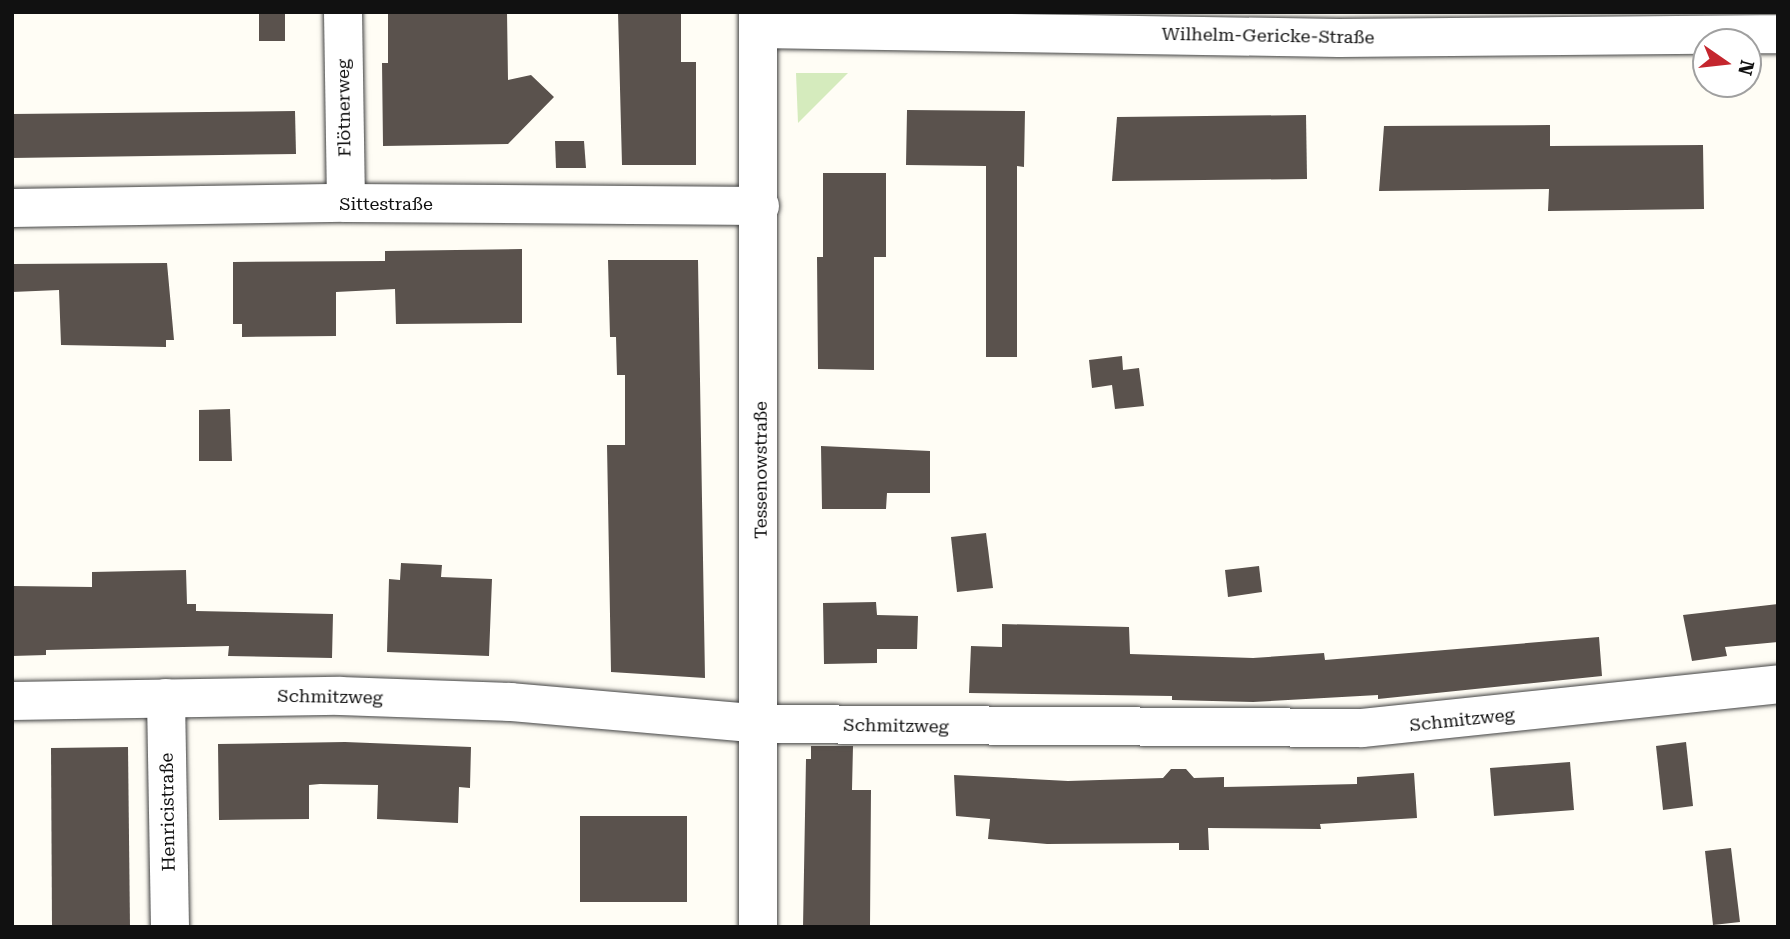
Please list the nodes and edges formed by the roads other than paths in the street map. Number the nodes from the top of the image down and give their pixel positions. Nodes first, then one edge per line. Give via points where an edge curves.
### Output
1 (343, 12) edge
2 (758, 21) edge
3 (1778, 34) edge
4 (345, 203) junction
5 (760, 206) junction
6 (12, 208) edge
7 (1778, 684) edge
8 (166, 698) junction
9 (12, 701) edge
10 (761, 724) junction
11 (170, 927) edge
12 (758, 927) edge

1 - 4 street, Flötnerweg
2 - 3 street, Wilhelm-Gericke-Straße via 1339,38
2 - 5 street, Tessenowstraße
4 - 5 street, Sittestraße
4 - 6 street, Sittestraße
5 - 10 street, Tessenowstraße
7 - 10 street, Schmitzweg via 1385,728
8 - 9 street, Schmitzweg
8 - 10 street, Schmitzweg via 340,696 511,702
8 - 11 street, Henricistraße
10 - 12 street, Tessenowstraße

